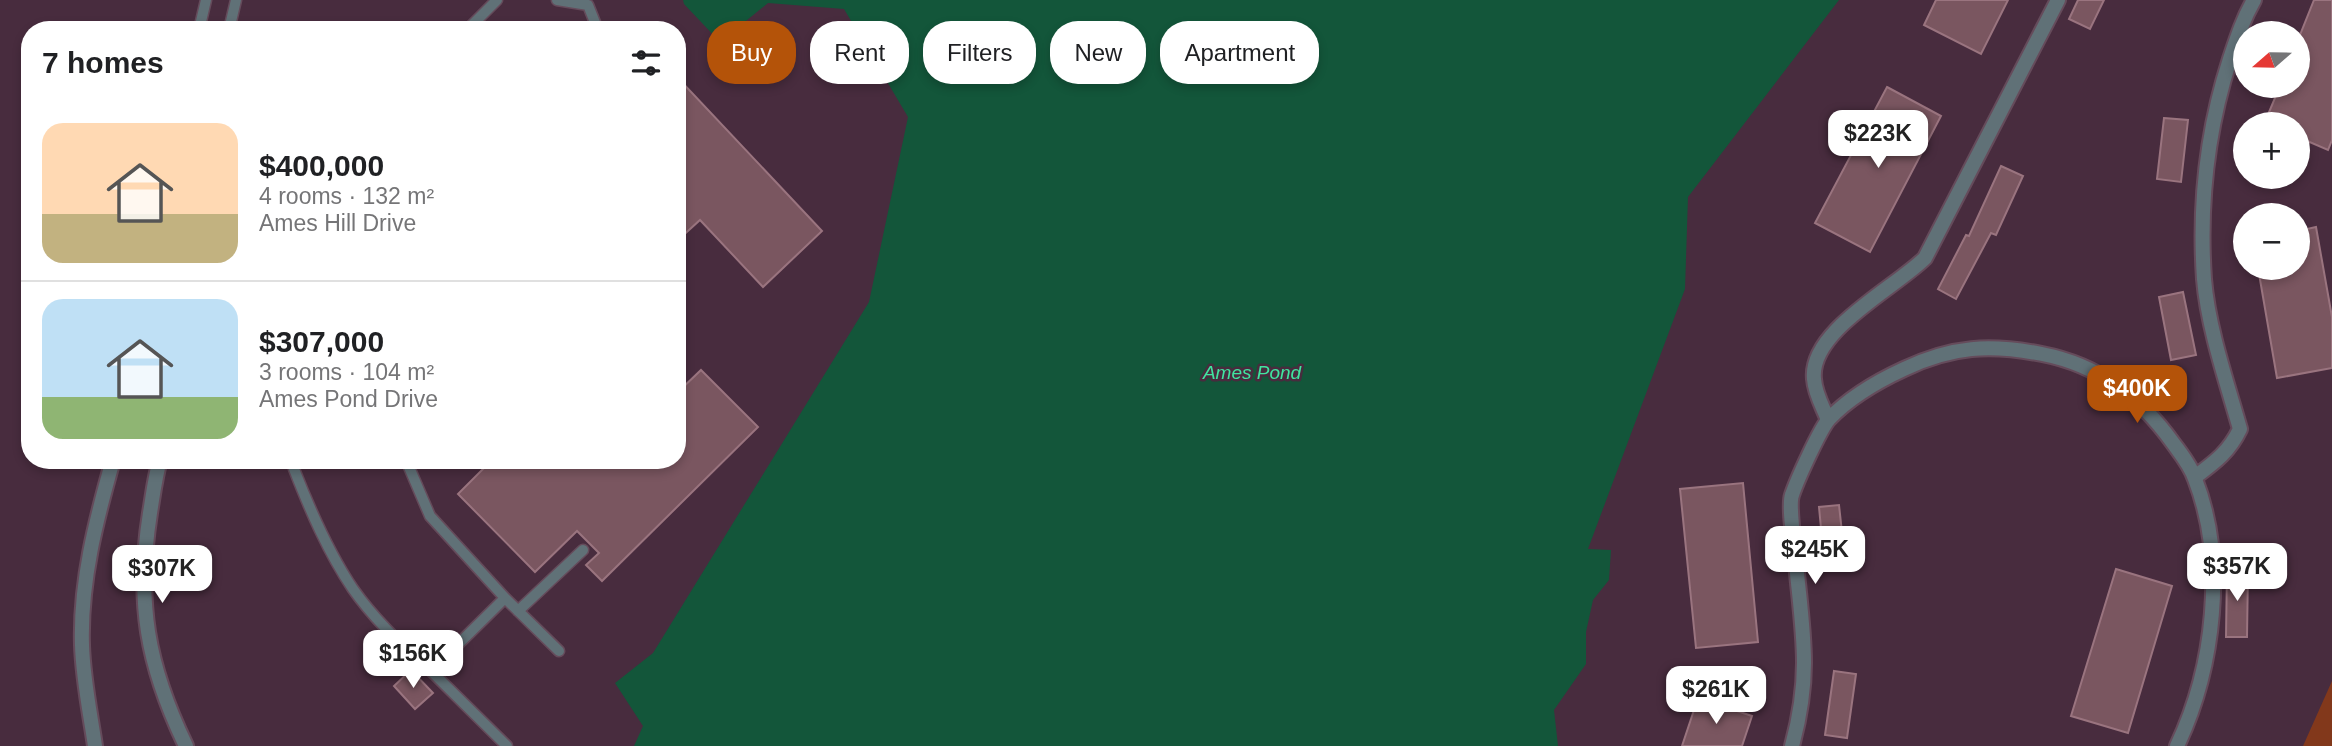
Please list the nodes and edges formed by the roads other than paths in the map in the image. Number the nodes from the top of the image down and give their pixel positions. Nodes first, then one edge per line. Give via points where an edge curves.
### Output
1 (206, 0) edge
2 (236, 0) edge
3 (497, 0) edge
4 (557, 0) edge
5 (2058, 0) edge
6 (2254, 0) edge
7 (202, 21) edge
8 (231, 21) edge
9 (476, 21) edge
10 (594, 21) edge
11 (1828, 420) junction
12 (111, 469) edge
13 (158, 469) edge
14 (294, 469) edge
15 (410, 469) edge
16 (2195, 477) junction
17 (583, 550) dead end
18 (505, 598) junction
19 (518, 611) junction
20 (559, 651) dead end
21 (431, 671) junction
22 (95, 746) edge
23 (186, 746) edge
24 (507, 746) edge
25 (1792, 746) edge
26 (2177, 746) edge

1 - 7 lane
2 - 8 lane
3 - 9 lane
4 - 10 lane via 588,5
5 - 11 street via 1925,258 1842,323 1822,350 1813,376
6 - 16 street via 2217,100 2204,183 2204,281 2240,429 2222,457
11 - 16 street via 1864,392 1947,352 1973,348 2031,352 2084,366 2128,393 2157,422
11 - 25 street via 1790,498 1804,664
12 - 22 street via 88,562 83,608 82,645
13 - 23 street via 145,542 146,631 166,705
14 - 21 lane via 315,523 354,590 402,646
15 - 18 lane via 430,516
16 - 26 street via 2212,566 2209,646 2197,696
17 - 19 lane
18 - 19 lane
18 - 21 lane
19 - 20 lane
21 - 24 lane

